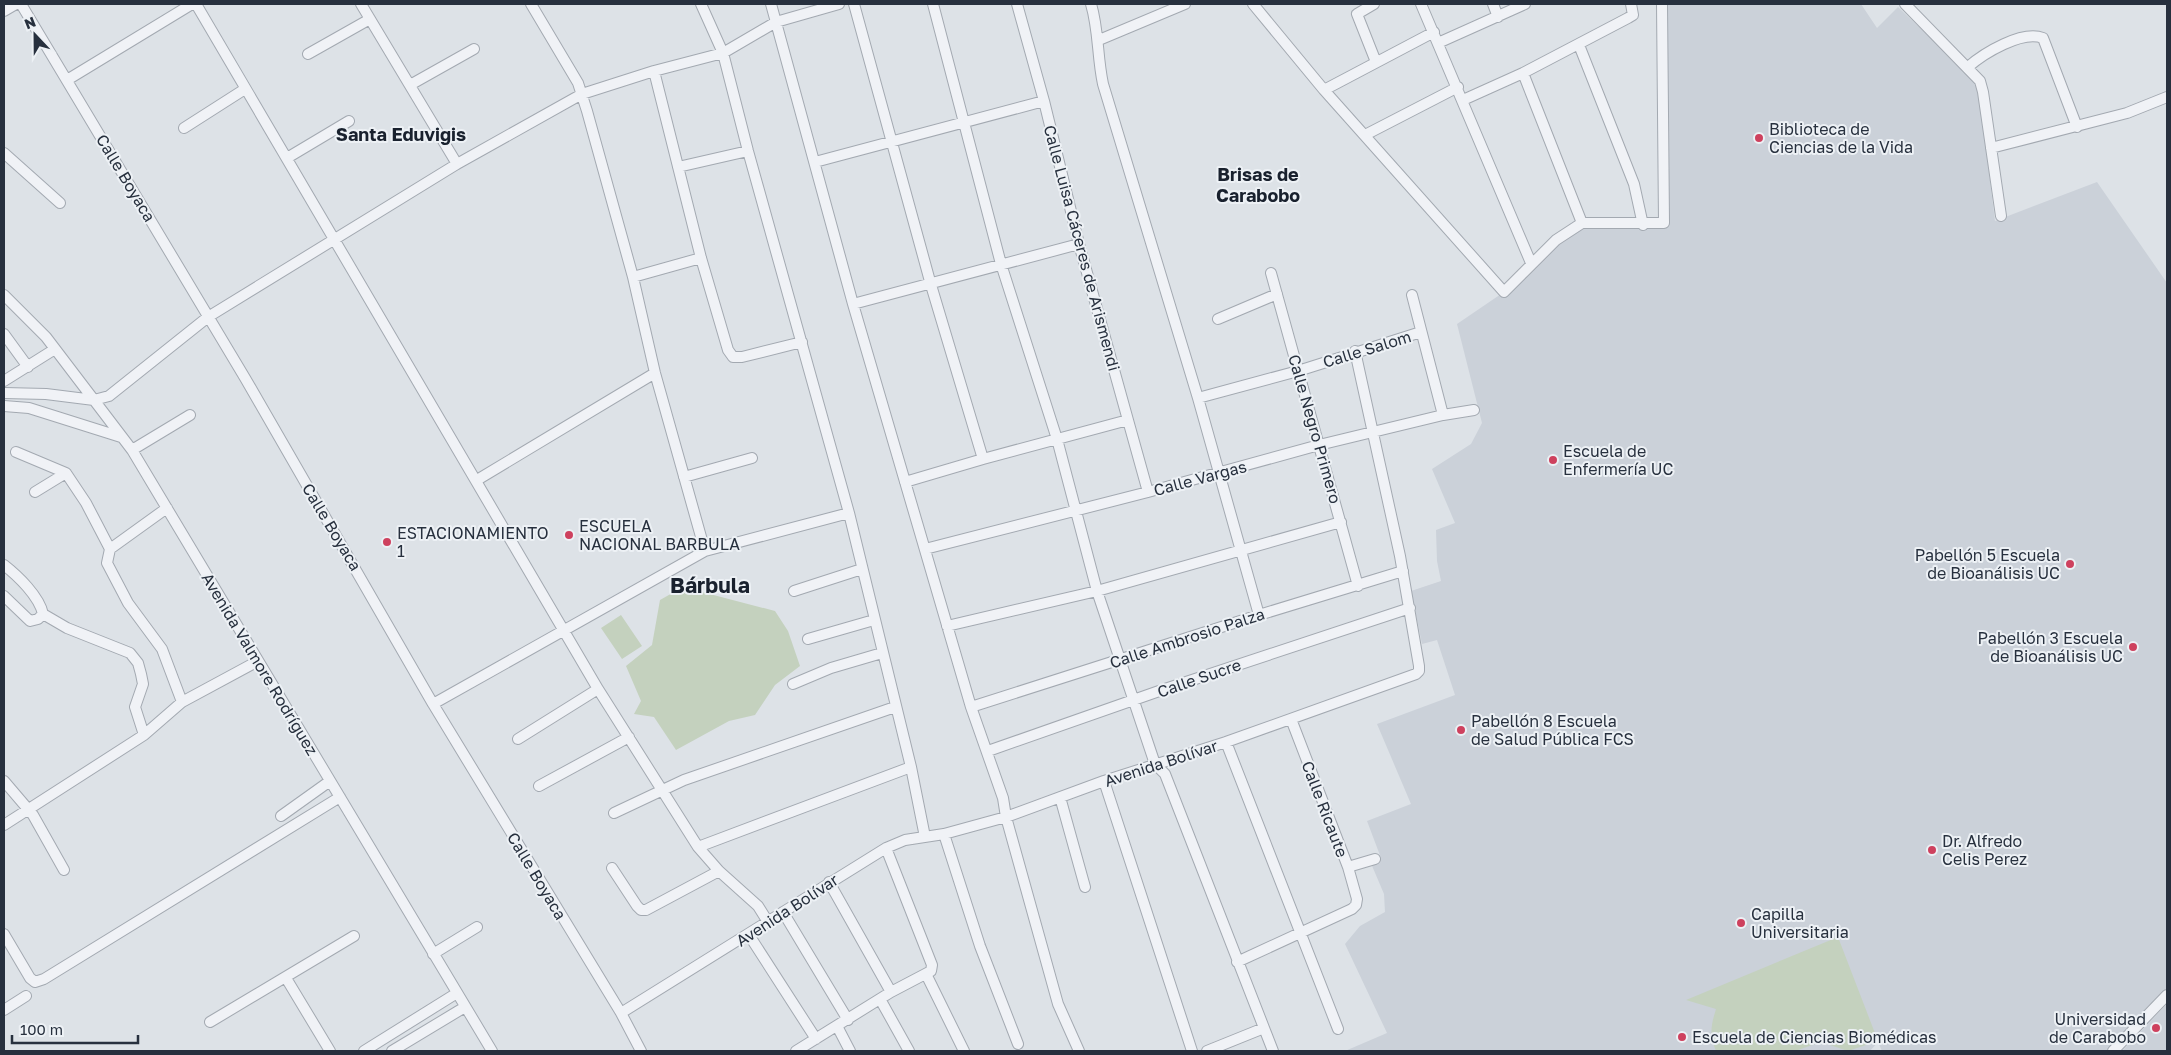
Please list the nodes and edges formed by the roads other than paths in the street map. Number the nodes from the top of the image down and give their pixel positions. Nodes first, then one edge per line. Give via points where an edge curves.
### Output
1 (16, 4) edge
2 (21, 4) edge
3 (192, 4) edge
4 (196, 4) edge
5 (361, 4) edge
6 (701, 4) edge
7 (772, 4) edge
8 (839, 4) edge
9 (854, 4) edge
10 (933, 4) edge
11 (1016, 4) edge
12 (1091, 4) edge
13 (1183, 4) edge
14 (1253, 4) edge
15 (1374, 4) edge
16 (1421, 4) edge
17 (1493, 4) edge
18 (1525, 4) edge
19 (1631, 4) edge
20 (1662, 4) edge
21 (1905, 4) edge
22 (536, 5) edge
23 (4, 11) edge
24 (1498, 16) junction
25 (370, 19) junction
26 (776, 22) junction
27 (1434, 32) junction
28 (1099, 40) junction
29 (1438, 43) junction
30 (1579, 45) junction
31 (474, 49) dead end
32 (722, 53) junction
33 (308, 54) dead end
34 (1376, 62) junction
35 (1968, 67) junction
36 (654, 71) junction
37 (1523, 73) junction
38 (67, 80) junction
39 (410, 85) junction
40 (1458, 87) junction
41 (245, 89) junction
42 (1324, 90) junction
43 (582, 94) junction
44 (2167, 96) edge
45 (1463, 100) junction
46 (1044, 101) junction
47 (349, 121) dead end
48 (966, 123) junction
49 (2076, 127) junction
50 (184, 128) dead end
51 (1365, 135) junction
52 (892, 142) junction
53 (1991, 148) junction
54 (748, 151) junction
55 (4, 153) edge
56 (287, 158) junction
57 (815, 162) junction
58 (457, 164) junction
59 (678, 167) junction
60 (60, 203) dead end
61 (2001, 216) dead end
62 (1582, 223) junction
63 (1643, 225) junction
64 (334, 238) junction
65 (1079, 244) junction
66 (701, 258) junction
67 (1001, 264) junction
68 (1531, 264) junction
69 (1271, 273) dead end
70 (632, 277) junction
71 (931, 285) junction
72 (1277, 294) junction
73 (4, 295) edge
74 (1412, 295) dead end
75 (853, 304) junction
76 (208, 317) junction
77 (1218, 319) dead end
78 (1421, 332) junction
79 (4, 334) edge
80 (802, 342) junction
81 (55, 349) junction
82 (1355, 351) junction
83 (28, 367) junction
84 (1298, 371) junction
85 (655, 373) junction
86 (4, 381) edge
87 (4, 393) edge
88 (1198, 398) junction
89 (94, 400) junction
90 (4, 406) edge
91 (1474, 410) dead end
92 (190, 415) dead end
93 (1443, 415) junction
94 (1128, 420) junction
95 (1372, 433) junction
96 (122, 437) junction
97 (1057, 440) junction
98 (1319, 445) junction
99 (132, 450) junction
100 (16, 452) dead end
101 (752, 458) dead end
102 (983, 459) junction
103 (66, 474) junction
104 (1219, 474) junction
105 (684, 477) junction
106 (477, 480) junction
107 (905, 482) junction
108 (36, 492) dead end
109 (1148, 492) junction
110 (167, 508) junction
111 (1074, 511) junction
112 (849, 513) junction
113 (1341, 522) junction
114 (110, 548) junction
115 (925, 548) junction
116 (1240, 549) junction
117 (705, 551) junction
118 (4, 565) edge
119 (862, 569) junction
120 (1403, 571) junction
121 (1358, 586) junction
122 (794, 591) dead end
123 (1097, 591) junction
124 (4, 596) edge
125 (1410, 608) junction
126 (44, 614) junction
127 (1259, 614) junction
128 (874, 620) junction
129 (947, 626) junction
130 (564, 628) junction
131 (808, 639) dead end
132 (882, 653) junction
133 (1120, 659) junction
134 (258, 661) junction
135 (793, 684) dead end
136 (598, 689) junction
137 (1133, 701) junction
138 (182, 702) junction
139 (433, 704) junction
140 (895, 707) junction
141 (971, 707) junction
142 (1291, 720) junction
143 (144, 736) junction
144 (629, 737) junction
145 (518, 739) dead end
146 (1226, 742) junction
147 (988, 751) junction
148 (1155, 764) junction
149 (911, 767) junction
150 (4, 781) edge
151 (1104, 781) junction
152 (330, 782) junction
153 (539, 786) dead end
154 (663, 788) junction
155 (340, 797) junction
156 (1060, 797) junction
157 (28, 809) junction
158 (614, 813) dead end
159 (281, 816) dead end
160 (1006, 817) junction
161 (4, 825) edge
162 (944, 834) junction
163 (925, 837) junction
164 (698, 847) junction
165 (886, 848) junction
166 (1375, 859) dead end
167 (1348, 867) junction
168 (612, 868) dead end
169 (64, 870) dead end
170 (719, 871) junction
171 (829, 882) junction
172 (1085, 887) dead end
173 (783, 912) junction
174 (768, 922) junction
175 (477, 927) dead end
176 (1300, 932) junction
177 (4, 934) edge
178 (749, 934) junction
179 (354, 936) dead end
180 (434, 954) junction
181 (1237, 962) junction
182 (926, 974) junction
183 (286, 978) junction
184 (891, 992) junction
185 (457, 993) junction
186 (2167, 995) edge
187 (26, 996) dead end
188 (880, 999) junction
189 (2167, 1004) edge
190 (465, 1006) junction
191 (4, 1010) edge
192 (621, 1013) junction
193 (848, 1020) junction
194 (210, 1022) dead end
195 (837, 1026) junction
196 (1264, 1028) junction
197 (1338, 1029) dead end
198 (816, 1039) junction
199 (1018, 1044) dead end
200 (330, 1051) edge
201 (364, 1051) edge
202 (392, 1051) edge
203 (492, 1051) edge
204 (641, 1051) edge
205 (796, 1051) edge
206 (850, 1051) edge
207 (909, 1051) edge
208 (964, 1051) edge
209 (1079, 1051) edge
210 (1192, 1051) edge
211 (1207, 1051) edge
212 (1273, 1051) edge
213 (2112, 1051) edge
214 (2122, 1051) edge

1 - 23 street
2 - 38 street, Calle Boyaca
3 - 38 street
4 - 41 street
5 - 25 street
6 - 32 street
7 - 26 street
8 - 26 street
9 - 52 street
10 - 48 street
11 - 46 street, Calle Luisa Cáceres de Arismendi
12 - 28 street
13 - 28 street
14 - 42 street
15 - 34 street via 1357,14
16 - 27 street
17 - 24 street
18 - 24 street
19 - 30 street via 1633,15
20 - 63 street via 1665,220 1662,225
21 - 35 street
22 - 43 street
24 - 29 street
25 - 33 street
25 - 39 street
26 - 32 street
26 - 57 street
27 - 29 street
27 - 34 street
28 - 88 street via 1098,61 1103,84
29 - 40 street
30 - 37 street
30 - 63 street via 1634,184
31 - 39 street
32 - 36 street
32 - 54 street
34 - 42 street
35 - 49 street via 1983,54 2015,40 2043,38
35 - 53 street via 1980,81 1984,92
36 - 43 street
36 - 59 street
37 - 45 street
37 - 62 street
38 - 76 street, Calle Boyaca
39 - 58 street
40 - 45 street
40 - 51 street
41 - 50 street
41 - 56 street
42 - 51 street
43 - 58 street
43 - 70 street
44 - 49 street via 2127,113
45 - 68 street
46 - 48 street
46 - 65 street, Calle Luisa Cáceres de Arismendi
47 - 56 street
48 - 52 street
48 - 67 street
49 - 53 street
51 - 68 street via 1504,292
52 - 57 street
52 - 71 street
53 - 61 street
54 - 59 street
54 - 80 street
55 - 60 street
56 - 64 street
57 - 75 street
58 - 64 street
59 - 66 street
62 - 63 street
62 - 68 street via 1556,240
64 - 76 street
64 - 106 street
65 - 67 street
65 - 94 street, Calle Luisa Cáceres de Arismendi
66 - 70 street
66 - 80 street via 728,350 733,357
67 - 71 street
67 - 97 street
69 - 72 street, Calle Negro Primero
70 - 85 street
71 - 75 street
71 - 102 street
72 - 77 street
72 - 84 street, Calle Negro Primero
73 - 81 street, Avenida Valmore Rodríguez
74 - 78 street
75 - 107 street
76 - 89 street via 109,396
76 - 139 street, Calle Boyaca
78 - 82 street, Calle Salom
78 - 93 street
79 - 83 street
80 - 112 street
81 - 83 street
81 - 89 street, Avenida Valmore Rodríguez
82 - 84 street, Calle Salom
82 - 95 street, Avenida Bolívar
83 - 86 street
84 - 88 street, Calle Salom
84 - 98 street, Calle Negro Primero
85 - 105 street
85 - 106 street
87 - 89 street
88 - 104 street
89 - 96 street, Avenida Valmore Rodríguez
90 - 96 street via 29,408
91 - 93 street, Calle Vargas
92 - 99 street
93 - 95 street, Calle Vargas
94 - 97 street
94 - 109 street, Calle Luisa Cáceres de Arismendi
95 - 98 street, Calle Vargas
95 - 120 street, Avenida Bolívar
96 - 99 street, Avenida Valmore Rodríguez
97 - 102 street
97 - 111 street
98 - 104 street, Calle Vargas
98 - 113 street, Calle Negro Primero
99 - 110 street, Avenida Valmore Rodríguez
100 - 103 street
101 - 105 street
102 - 107 street
103 - 108 street
103 - 114 street
104 - 109 street, Calle Vargas
104 - 116 street
105 - 117 street
106 - 130 street
107 - 115 street
109 - 111 street, Calle Vargas
110 - 114 street
110 - 134 street, Avenida Valmore Rodríguez
111 - 115 street, Calle Vargas
111 - 123 street
112 - 117 street
112 - 119 street
113 - 116 street
113 - 121 street, Calle Negro Primero
114 - 138 street via 107,562 112,574 128,603 162,649
115 - 129 street
116 - 123 street
116 - 127 street
117 - 130 street
118 - 126 street via 42,607
119 - 122 street
119 - 128 street
120 - 121 street, Calle Ambrosio Palza
120 - 125 street, Avenida Bolívar
121 - 127 street, Calle Ambrosio Palza
123 - 129 street
123 - 133 street
124 - 126 street via 30,620
125 - 137 street, Calle Sucre
125 - 142 street, Avenida Bolívar via 1419,666 1416,674
126 - 143 street via 67,628 130,653 138,663 143,684 134,707
127 - 133 street, Calle Ambrosio Palza
128 - 131 street
128 - 132 street
129 - 141 street
130 - 136 street
130 - 139 street
132 - 135 street via 831,668
132 - 140 street
133 - 137 street
133 - 141 street, Calle Ambrosio Palza
134 - 138 street
134 - 152 street, Avenida Valmore Rodríguez
136 - 144 street
136 - 145 street
137 - 147 street, Calle Sucre
137 - 148 street
138 - 143 street
139 - 192 street, Calle Boyaca
140 - 149 street
140 - 154 street
141 - 147 street
142 - 146 street, Avenida Bolívar
142 - 167 street, Calle Ricaute
143 - 157 street
144 - 153 street
144 - 154 street
146 - 148 street, Avenida Bolívar
146 - 176 street
147 - 160 street
148 - 151 street, Avenida Bolívar
148 - 181 street via 1165,774
149 - 163 street
149 - 164 street
150 - 157 street
151 - 156 street, Avenida Bolívar
151 - 210 street
152 - 155 street, Avenida Valmore Rodríguez
152 - 159 street
154 - 158 street
154 - 164 street
155 - 177 street via 38,982 28,976
155 - 180 street, Avenida Valmore Rodríguez
156 - 160 street, Avenida Bolívar
156 - 172 street
157 - 161 street
157 - 169 street
160 - 162 street, Avenida Bolívar
160 - 209 street via 1058,1004
162 - 163 street, Avenida Bolívar
162 - 199 street via 980,946
163 - 165 street, Avenida Bolívar via 905,840
164 - 170 street
165 - 171 street, Avenida Bolívar
165 - 182 street via 932,965
166 - 167 street
167 - 176 street, Calle Ricaute via 1356,905
168 - 170 street via 641,910
170 - 174 street via 753,901
171 - 173 street, Avenida Bolívar
171 - 184 street
173 - 174 street, Avenida Bolívar
173 - 193 street
174 - 178 street, Avenida Bolívar
175 - 180 street
176 - 181 street
176 - 197 street
178 - 192 street, Avenida Bolívar
178 - 198 street
179 - 183 street
180 - 185 street, Avenida Valmore Rodríguez
181 - 196 street
182 - 184 street
182 - 208 street
183 - 194 street
183 - 200 street
184 - 188 street
185 - 190 street, Avenida Valmore Rodríguez
185 - 201 street
186 - 213 street
187 - 191 street
188 - 193 street
188 - 207 street
189 - 214 street
190 - 202 street
190 - 203 street, Avenida Valmore Rodríguez
192 - 204 street, Calle Boyaca
193 - 195 street
195 - 198 street
195 - 206 street
196 - 211 street
196 - 212 street
198 - 205 street

